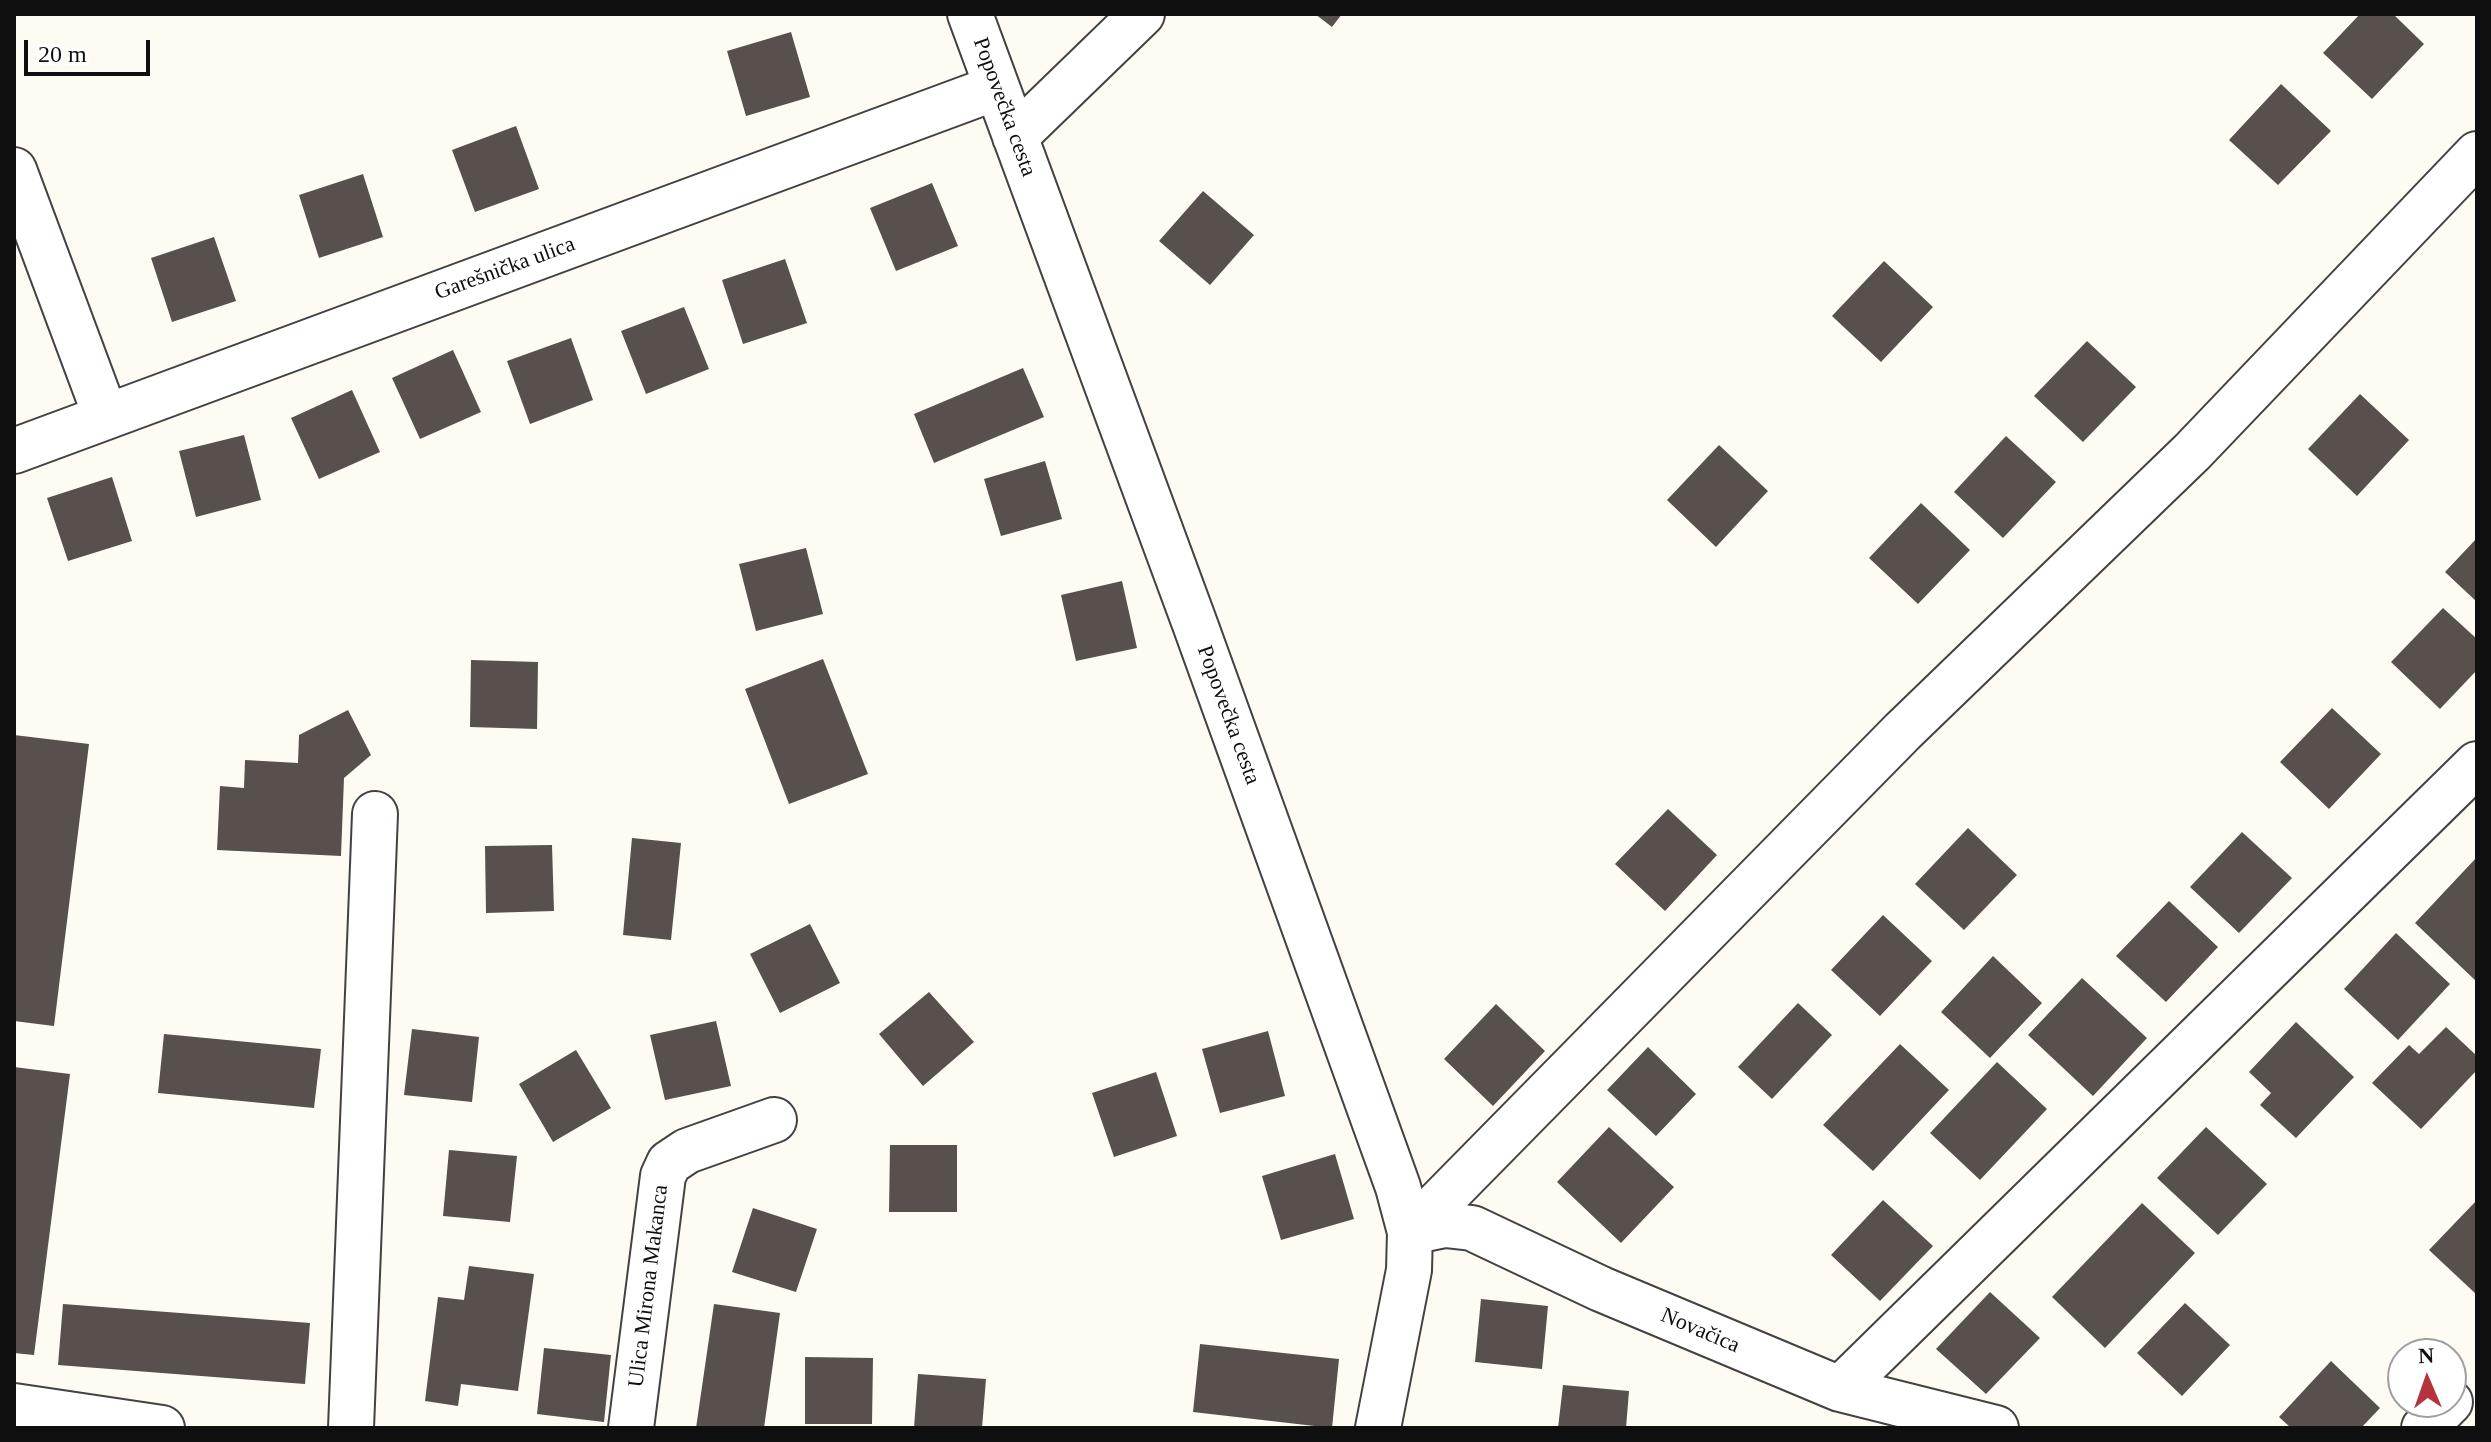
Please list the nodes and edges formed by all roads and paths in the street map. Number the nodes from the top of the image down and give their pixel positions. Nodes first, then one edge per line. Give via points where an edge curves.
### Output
1 (970, 14) edge
2 (1142, 14) edge
3 (995, 88) junction
4 (1015, 137) junction
5 (2477, 154) edge
6 (14, 170) edge
7 (30, 265) edge
8 (106, 417) junction
9 (14, 451) edge
10 (2477, 764) edge
11 (375, 814) dead end
12 (774, 1120) dead end
13 (1410, 1232) junction
14 (1840, 1389) junction
15 (31, 1415) edge
16 (162, 1428) edge
17 (351, 1428) edge
18 (631, 1428) edge
19 (1378, 1428) edge
20 (1996, 1428) edge

1 - 3 street, Popovečka cesta
2 - 4 street
3 - 4 street, Popovečka cesta
3 - 8 street, Garešnička ulica
4 - 13 street, Popovečka cesta via 1375,1119
5 - 13 street via 2192,452 1903,731
6 - 7 street
7 - 8 street
8 - 9 street, Garešnička ulica
10 - 14 street
11 - 17 street
12 - 18 street, Ulica Mirona Makanca via 687,1151 669,1163 663,1176
13 - 14 street, Novačica via 1445,1225 1472,1228 1601,1289
13 - 19 street, Popovečka cesta via 1409,1270
14 - 20 street, Novačica
15 - 16 street

